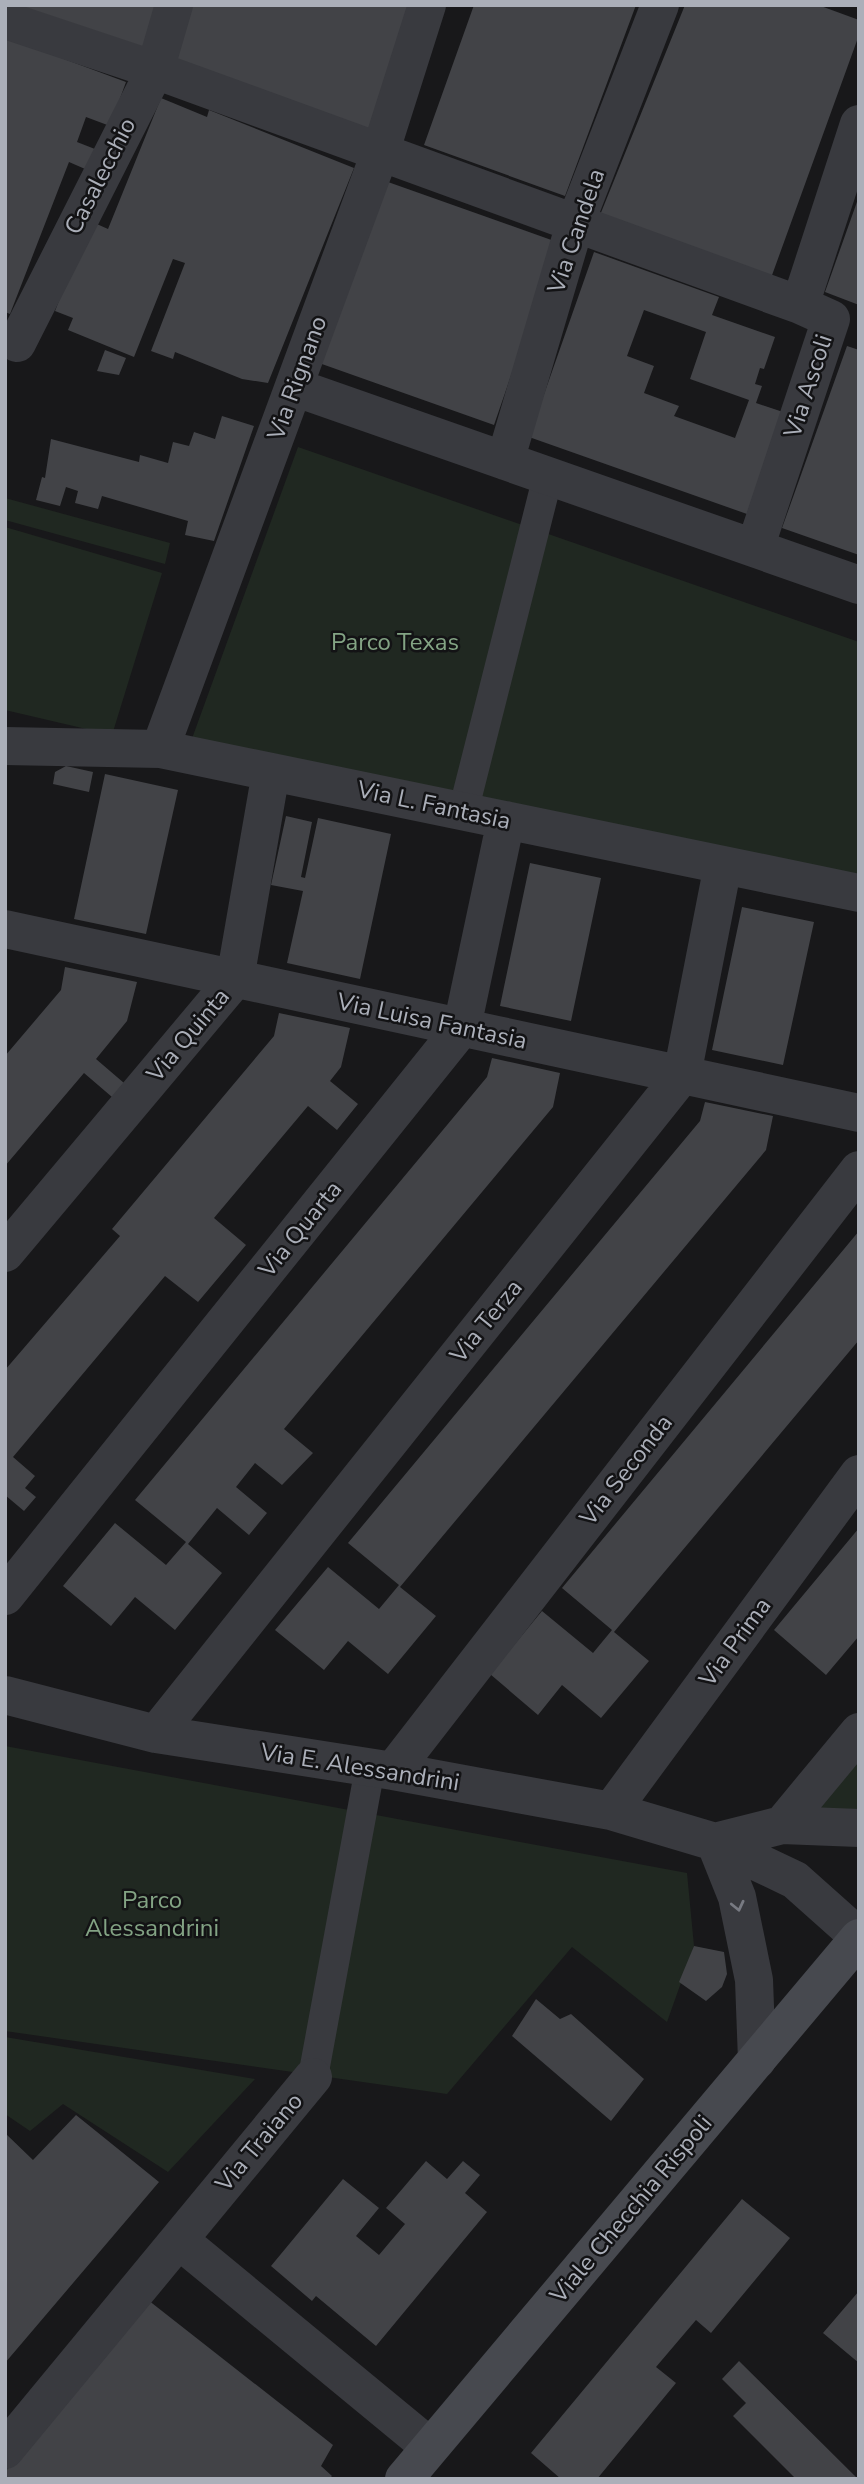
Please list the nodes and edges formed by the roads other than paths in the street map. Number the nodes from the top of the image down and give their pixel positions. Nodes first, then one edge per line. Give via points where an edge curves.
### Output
1 (174, 5) edge
2 (427, 5) edge
3 (660, 5) edge
4 (5, 20) edge
5 (155, 69) junction
6 (859, 124) edge
7 (380, 152) junction
8 (575, 224) junction
9 (830, 317) edge
10 (17, 343) dead end
11 (294, 387) junction
12 (505, 461) junction
13 (548, 476) junction
14 (755, 548) junction
15 (859, 584) edge
16 (5, 746) edge
17 (160, 749) junction
18 (271, 772) junction
19 (463, 812) junction
20 (506, 820) junction
21 (723, 865) junction
22 (859, 893) edge
23 (5, 930) edge
24 (235, 979) junction
25 (462, 1027) junction
26 (682, 1075) junction
27 (859, 1113) edge
28 (859, 1170) edge
29 (5, 1253) edge
30 (859, 1474) edge
31 (5, 1596) edge
32 (5, 1695) edge
33 (859, 1732) edge
34 (156, 1734) junction
35 (382, 1770) junction
36 (611, 1811) junction
37 (782, 1825) junction
38 (859, 1828) edge
39 (715, 1842) junction
40 (859, 1938) edge
41 (757, 2060) junction
42 (313, 2077) joint
43 (179, 2240) junction
44 (430, 2447) junction
45 (5, 2450) edge
46 (404, 2479) edge

1 - 5 street, Casalecchio
2 - 7 street, Via Rignano
3 - 8 street, Via Candela
4 - 5 street
5 - 7 street
5 - 10 street, Casalecchio
6 - 9 street, Via Ascoli
7 - 8 street
7 - 11 street, Via Rignano
8 - 9 street
8 - 12 street, Via Candela
9 - 14 street, Via Ascoli
11 - 12 street
11 - 17 street, Via Rignano
12 - 13 street
13 - 14 street
13 - 19 street
14 - 15 street
16 - 17 street, Via L. Fantasia
17 - 18 street, Via L. Fantasia
18 - 19 street, Via L. Fantasia
18 - 24 street, Via Quinta
19 - 20 street, Via L. Fantasia
20 - 21 street, Via L. Fantasia
20 - 25 street, Via Quarta
21 - 22 street, Via L. Fantasia
21 - 26 street, Via Terza
23 - 24 street, Via Luisa Fantasia
24 - 25 street, Via Luisa Fantasia
24 - 29 street, Via Quinta
25 - 26 street, Via Luisa Fantasia
25 - 31 street, Via Quarta
26 - 27 street, Via Luisa Fantasia
26 - 34 street, Via Terza
28 - 35 street, Via Seconda
30 - 36 street, Via Prima
32 - 34 street, Via E. Alessandrini
33 - 37 street
34 - 35 street, Via E. Alessandrini
35 - 36 street, Via E. Alessandrini
35 - 42 street, Via Traiano
36 - 39 street, Via E. Alessandrini
37 - 38 street
37 - 39 street
39 - 40 street, Via E. Alessandrini via 795,1880
39 -> 41 street via 737,1897 754,1980
40 - 41 main road, Viale Checchia Rispoli
41 - 44 main road, Viale Checchia Rispoli
42 - 43 street, Via Traiano
43 - 44 street
43 - 45 street, Via Traiano
44 - 46 main road, Viale Checchia Rispoli

